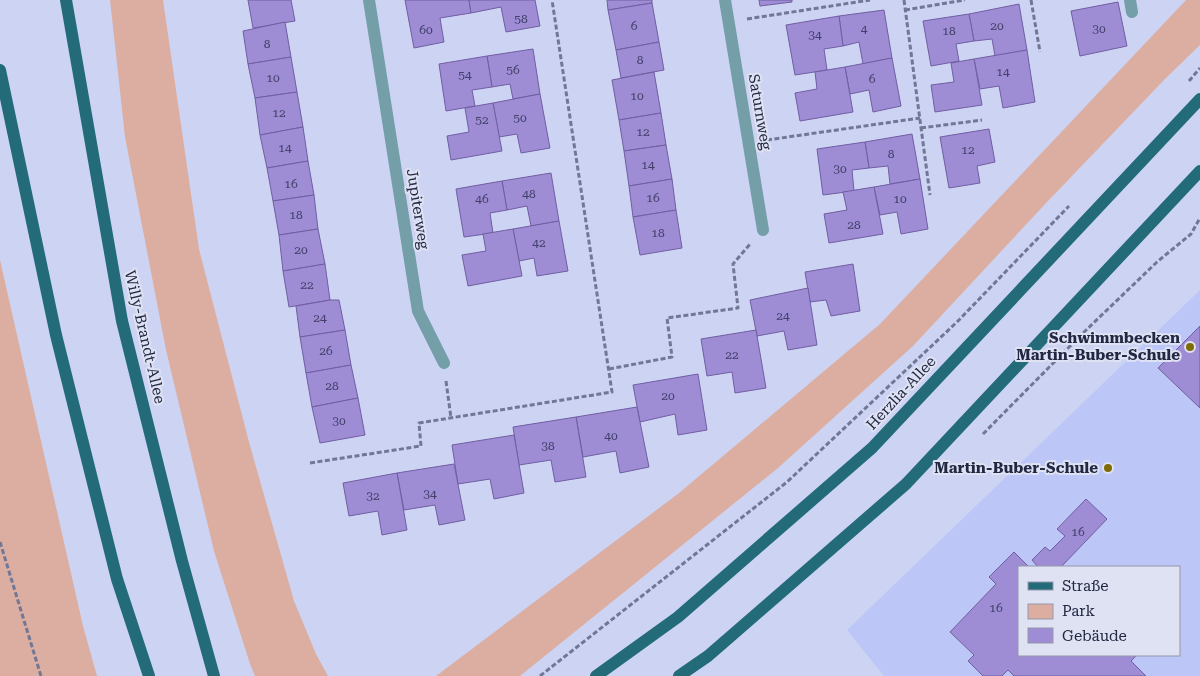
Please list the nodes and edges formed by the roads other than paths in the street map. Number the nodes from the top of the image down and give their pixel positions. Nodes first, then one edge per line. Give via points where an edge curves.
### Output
1 (66, 0) edge
2 (369, 0) edge
3 (725, 0) edge
4 (0, 70) edge
5 (1200, 99) edge
6 (1200, 171) edge
7 (763, 230) road end
8 (444, 363) road end
9 (129, 616) junction
10 (141, 676) edge
11 (149, 676) edge
12 (214, 676) edge
13 (596, 676) edge
14 (679, 676) edge

1 - 12 main road, Willy-Brandt-Allee via 122,321
2 - 8 street, Jupiterweg via 418,311
3 - 7 street, Saturnweg
4 - 9 main road via 56,335
5 - 13 main road, Herzlia-Allee via 872,448 678,617
6 - 14 main road via 906,484 708,656
9 - 10 main road
9 - 11 main road

